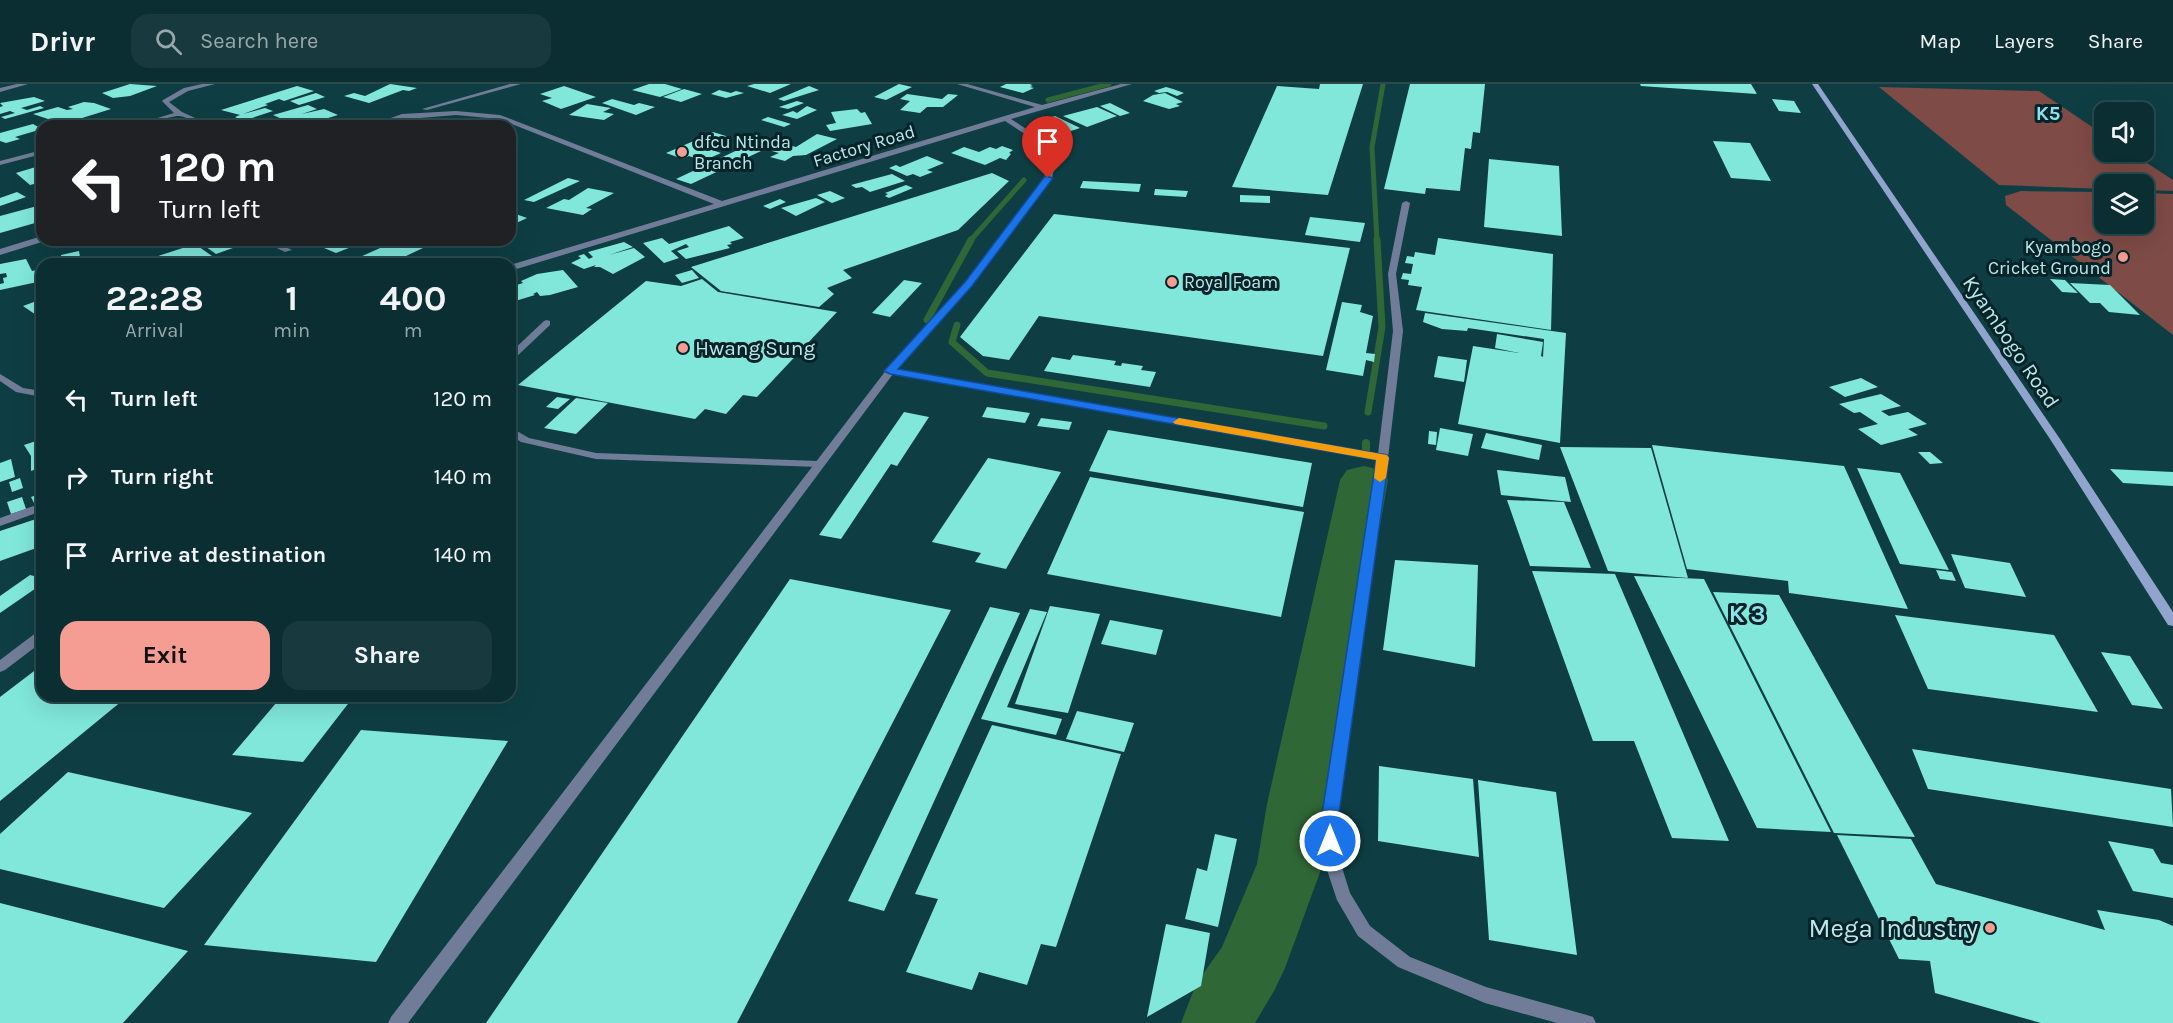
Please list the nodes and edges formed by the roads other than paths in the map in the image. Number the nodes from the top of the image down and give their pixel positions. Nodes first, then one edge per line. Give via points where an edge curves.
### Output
1 (25, 84) edge
2 (212, 84) edge
3 (518, 84) edge
4 (960, 84) edge
5 (1129, 84) edge
6 (1815, 84) edge
7 (187, 87) edge
8 (0, 90) edge
9 (1042, 107) junction
10 (180, 114) junction
11 (396, 118) junction
12 (1006, 119) junction
13 (158, 120) edge
14 (194, 120) edge
15 (390, 120) edge
16 (508, 120) edge
17 (516, 123) edge
18 (36, 154) edge
19 (0, 163) edge
20 (1406, 203) dead end
21 (722, 204) junction
22 (36, 241) edge
23 (278, 246) edge
24 (288, 250) dead end
25 (0, 252) edge
26 (516, 266) edge
27 (547, 323) dead end
28 (516, 352) edge
29 (890, 371) junction
30 (0, 377) edge
31 (36, 393) edge
32 (516, 434) edge
33 (1383, 458) junction
34 (819, 464) junction
35 (36, 509) edge
36 (0, 522) edge
37 (2173, 622) edge
38 (36, 639) edge
39 (0, 666) edge
40 (397, 1023) edge
41 (1587, 1023) edge

1 - 8 street
2 - 7 street
3 - 11 street
4 - 9 street
5 - 9 street, Factory Road
6 - 37 street, Kyambogo Road via 2055,439
7 - 10 street via 165,101
9 - 12 street, Factory Road
10 - 13 street
10 - 14 street
11 - 15 street
11 - 16 street via 456,113
12 - 21 street, Factory Road
12 - 29 street via 1048,146 1052,160 1048,178 968,284
17 - 21 street
18 - 19 street
20 - 33 street via 1392,274 1398,331
21 - 26 street, Factory Road
22 - 25 street
23 - 24 street
27 - 28 street
29 - 33 street
29 - 34 street
30 - 31 street via 20,390
32 - 34 street via 525,440 596,456
33 - 41 street via 1329,821 1332,861 1343,895 1364,930 1404,962 1485,995
34 - 40 street
35 - 36 street
38 - 39 street

